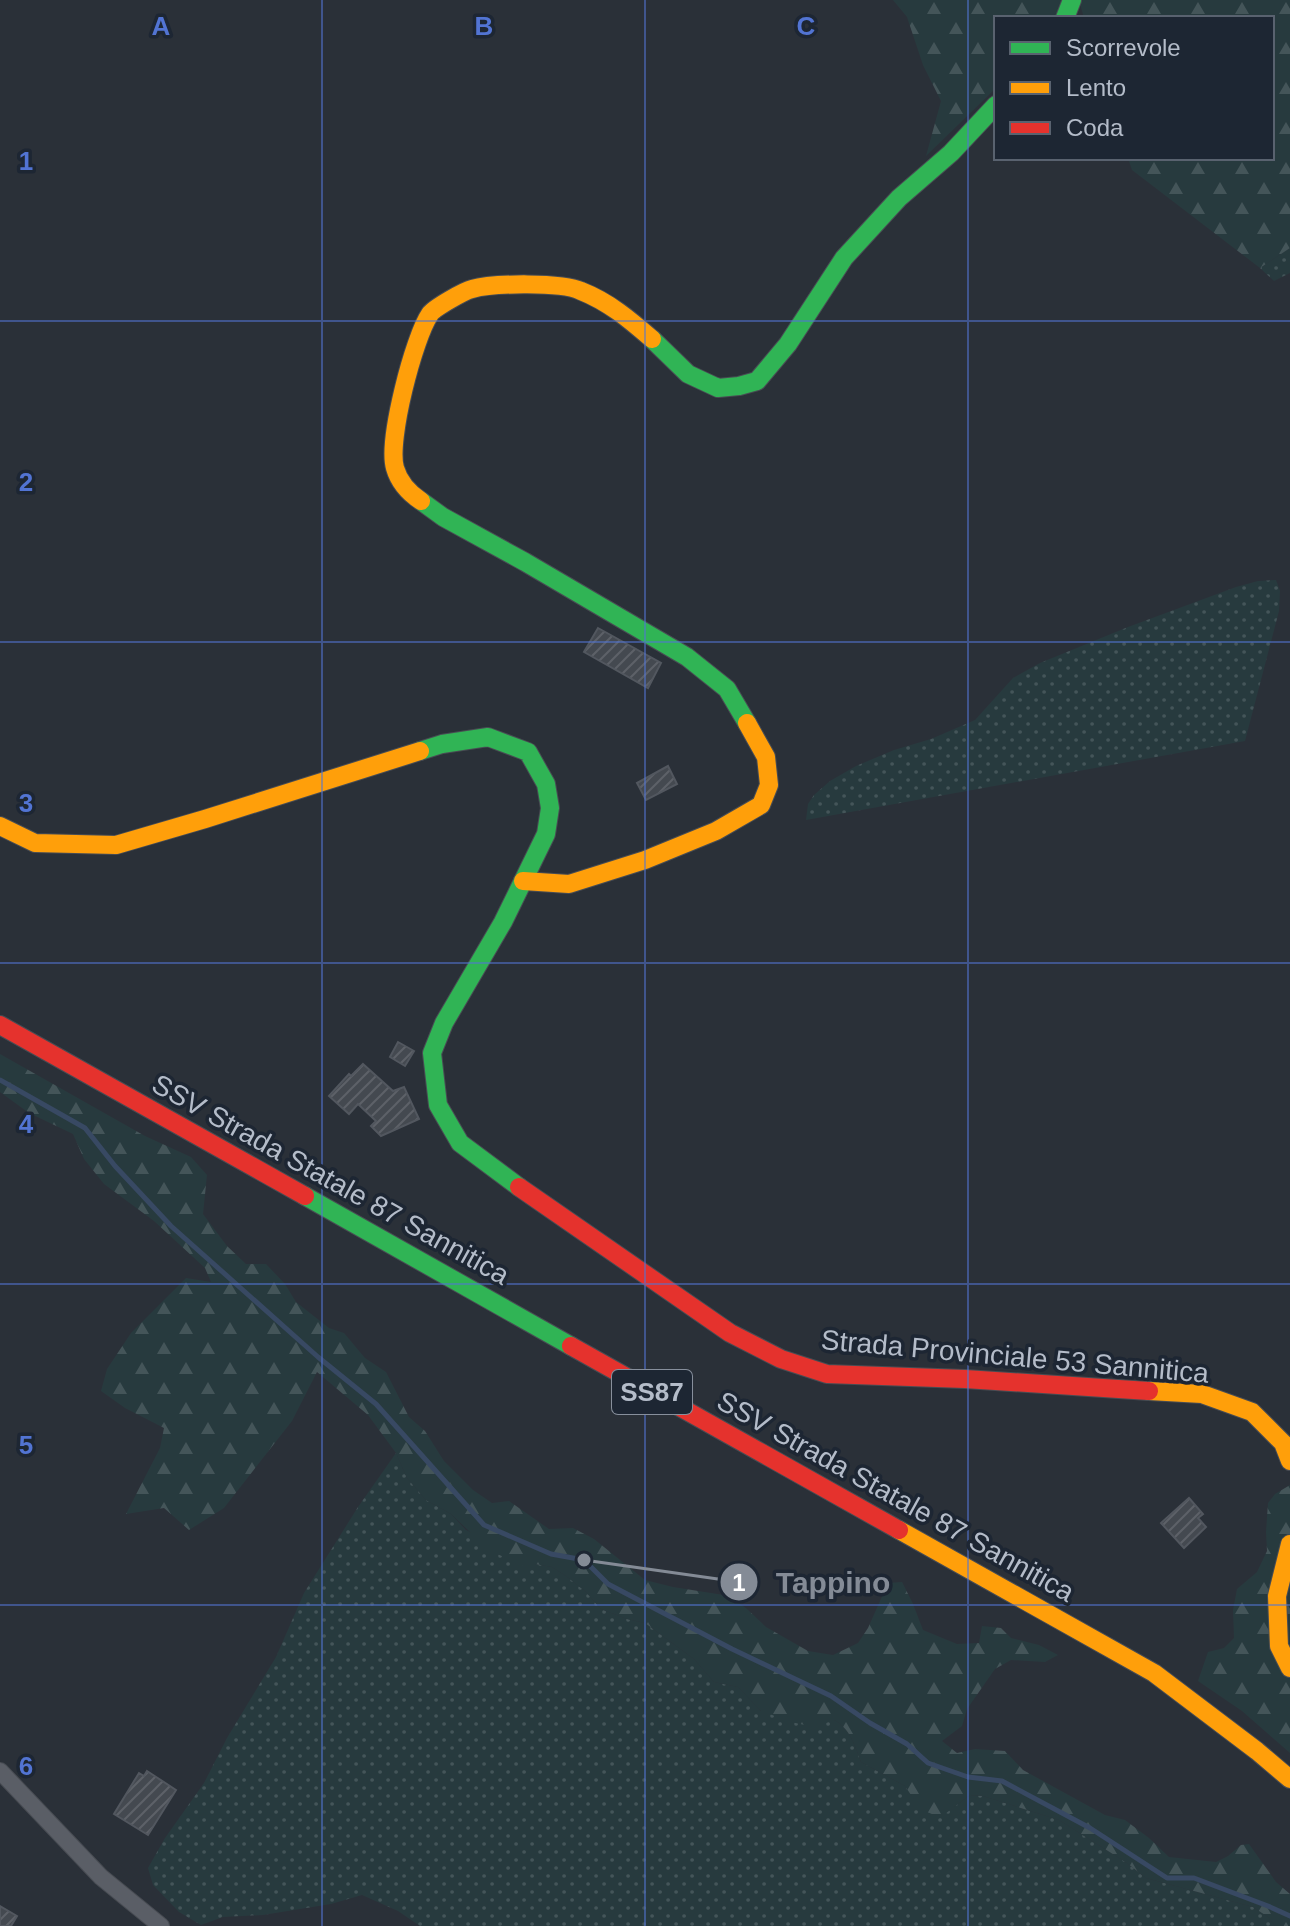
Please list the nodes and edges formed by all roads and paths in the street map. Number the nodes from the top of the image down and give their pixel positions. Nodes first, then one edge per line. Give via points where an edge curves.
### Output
1 (994, 107) edge
2 (0, 826) edge
3 (523, 881) junction
4 (0, 1025) edge
5 (1290, 1461) edge
6 (1290, 1544) edge
7 (1290, 1668) edge
8 (0, 1771) edge
9 (1290, 1779) edge
10 (161, 1926) edge

1 - 3 street via 844,258 757,381 718,388 688,374 615,308 578,289 525,284 470,289 431,312 412,354 395,429 394,467 407,491 443,517 687,657 727,689 766,757 769,785 761,805 716,831 569,884
2 - 3 street, Strada Provinciale 53 Sannitica via 35,843 116,845 442,744 488,737 528,752 546,784 546,834
3 - 5 street, Strada Provinciale 53 Sannitica via 432,1053 438,1105 460,1143 730,1333 781,1359 827,1374 1202,1394 1252,1412 1283,1443
4 - 9 street, SSV Strada Statale 87 Sannitica / SS87 via 1154,1673
6 - 7 street via 1277,1596 1279,1646
8 - 10 street via 101,1877

